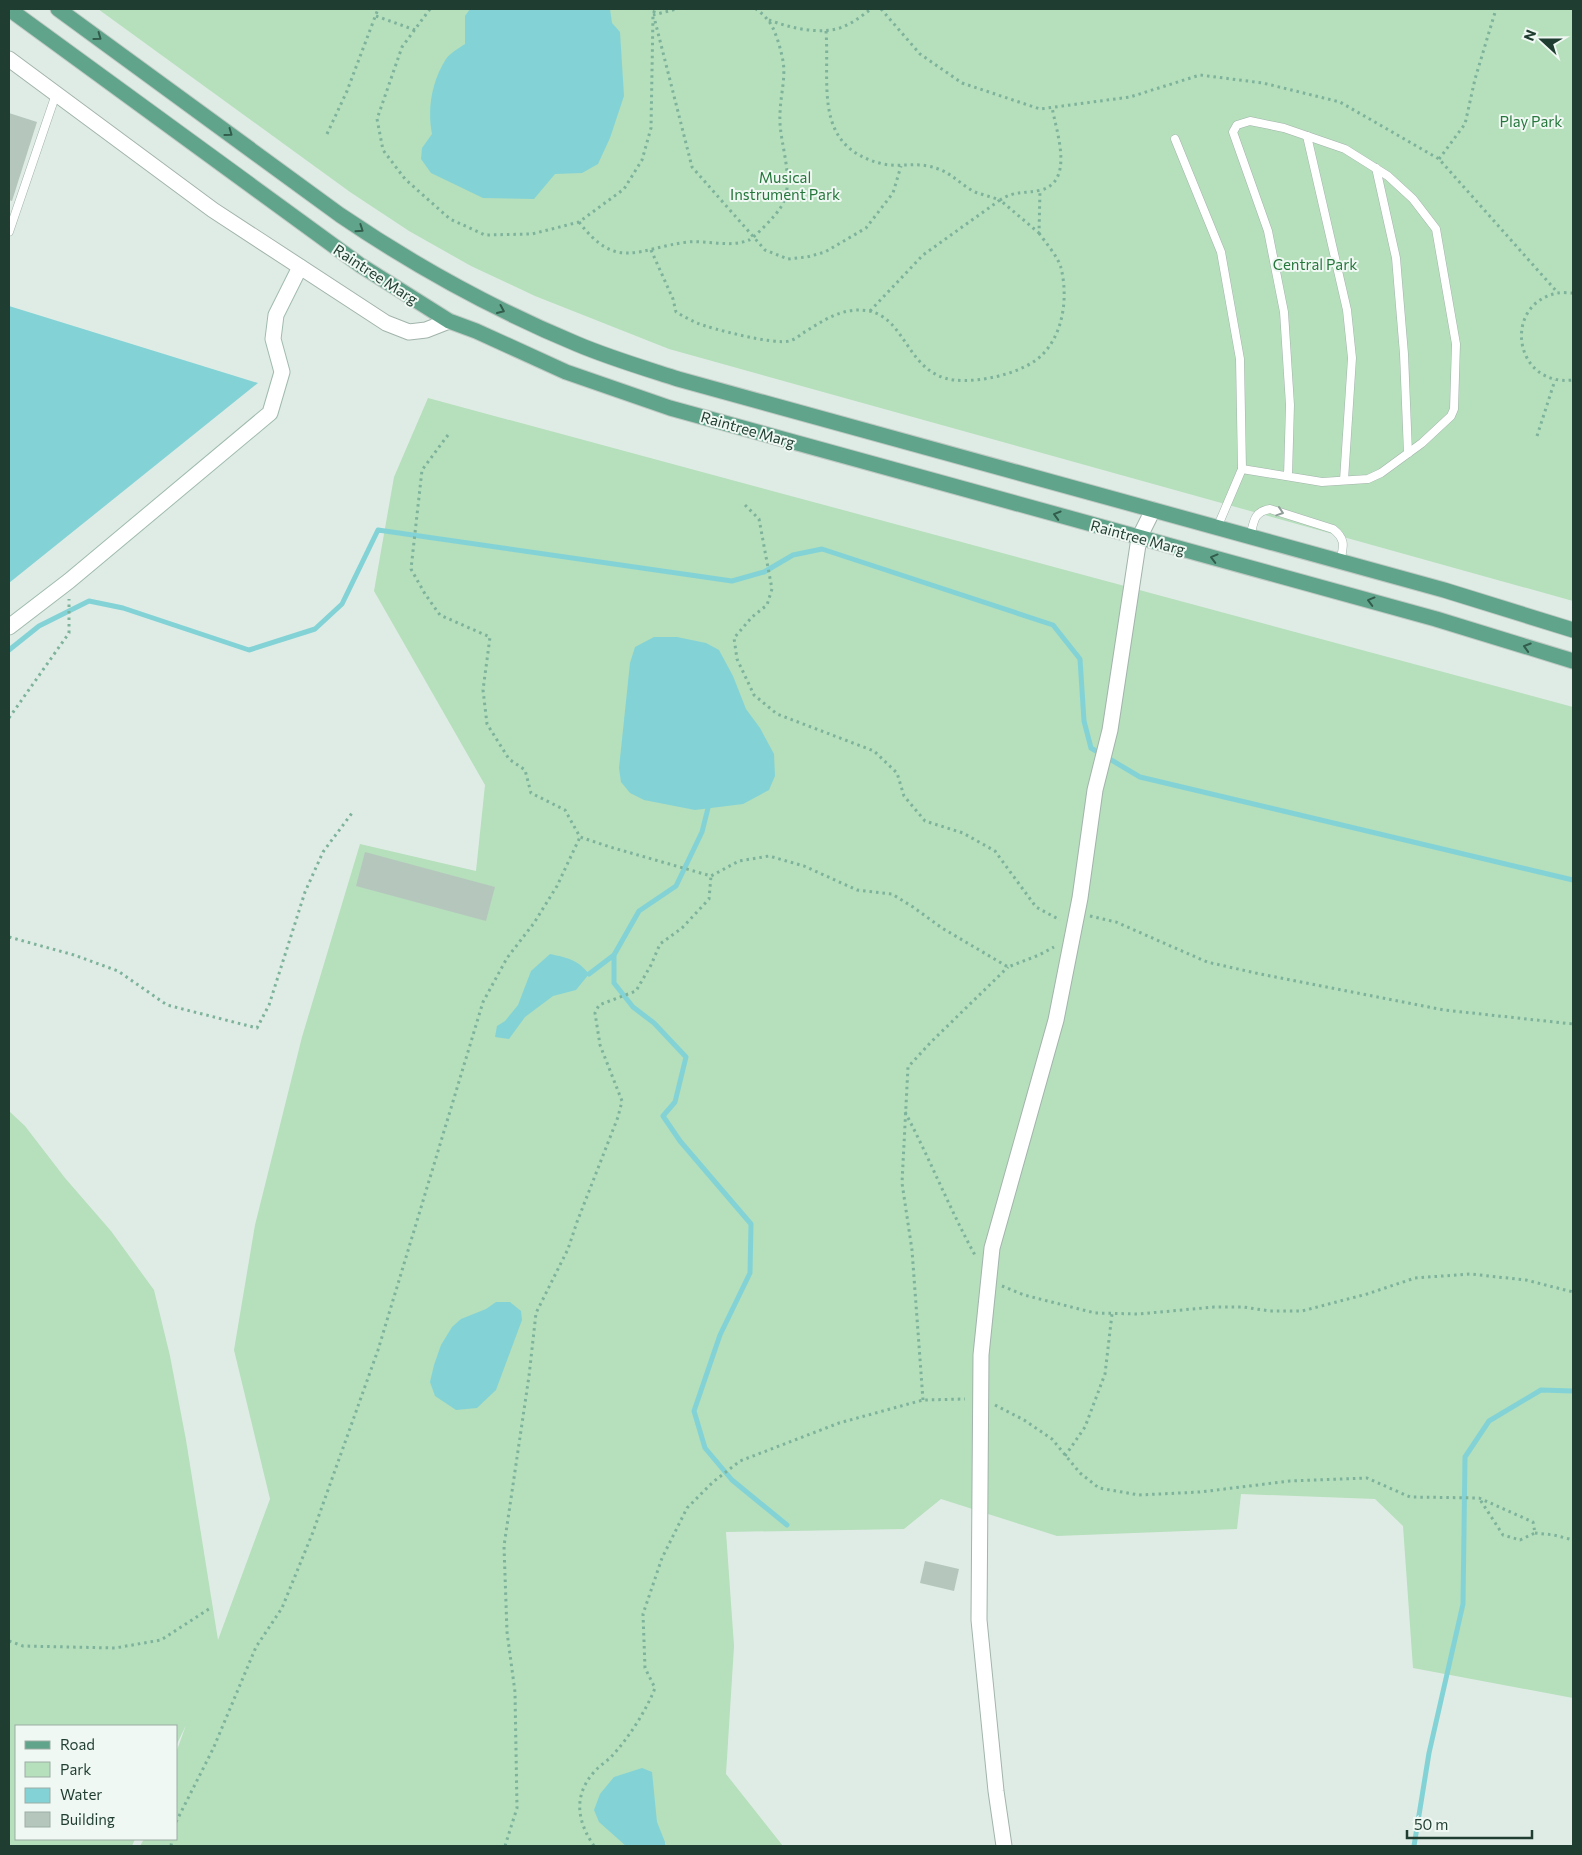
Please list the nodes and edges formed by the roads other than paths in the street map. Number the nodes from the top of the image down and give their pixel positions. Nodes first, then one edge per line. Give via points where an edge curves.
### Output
1 (9, 9) edge
2 (65, 11) edge
3 (9, 59) edge
4 (56, 94) junction
5 (1307, 136) junction
6 (1175, 138) dead end
7 (1376, 168) junction
8 (9, 232) edge
9 (300, 266) junction
10 (449, 321) junction
11 (1408, 453) junction
12 (1242, 469) junction
13 (1288, 476) junction
14 (1344, 480) junction
15 (1153, 510) junction
16 (1217, 528) junction
17 (1250, 537) junction
18 (1140, 538) junction
19 (1340, 562) junction
20 (9, 627) edge
21 (1573, 630) edge
22 (1573, 661) edge
23 (1004, 1846) edge

1 - 10 main road, Raintree Marg via 360,265
2 -> 15 main road, Raintree Marg via 340,215 414,264 578,345 678,379
3 - 4 street
4 - 8 lane
4 - 9 street via 213,210
5 - 7 lane via 1345,149
5 - 13 lane via 1250,121 1237,125 1234,132 1268,231 1284,312 1290,405
5 - 14 lane via 1347,310 1352,358
6 - 12 lane via 1221,252 1240,359
7 - 11 lane via 1396,258
7 - 11 lane via 1413,199 1436,229 1456,344 1454,409 1451,416
9 - 10 street via 386,323 409,332 426,330
9 - 20 street via 276,315 273,339 282,372 270,413
18 -> 10 main road, Raintree Marg via 643,399 566,372
11 - 14 lane via 1368,479
12 - 13 lane
12 - 16 lane
13 - 14 lane via 1322,482
15 - 16 main road, Raintree Marg
15 - 18 street
16 - 17 main road, Raintree Marg
17 - 19 main road, Raintree Marg
17 -> 19 lane via 1255,517 1260,511 1270,509 1333,529 1344,545
22 -> 18 main road, Raintree Marg via 1436,619
18 - 23 street via 1110,730 1095,790 1077,914 1056,1020 992,1248 981,1355 979,1620
19 - 21 main road, Raintree Marg

